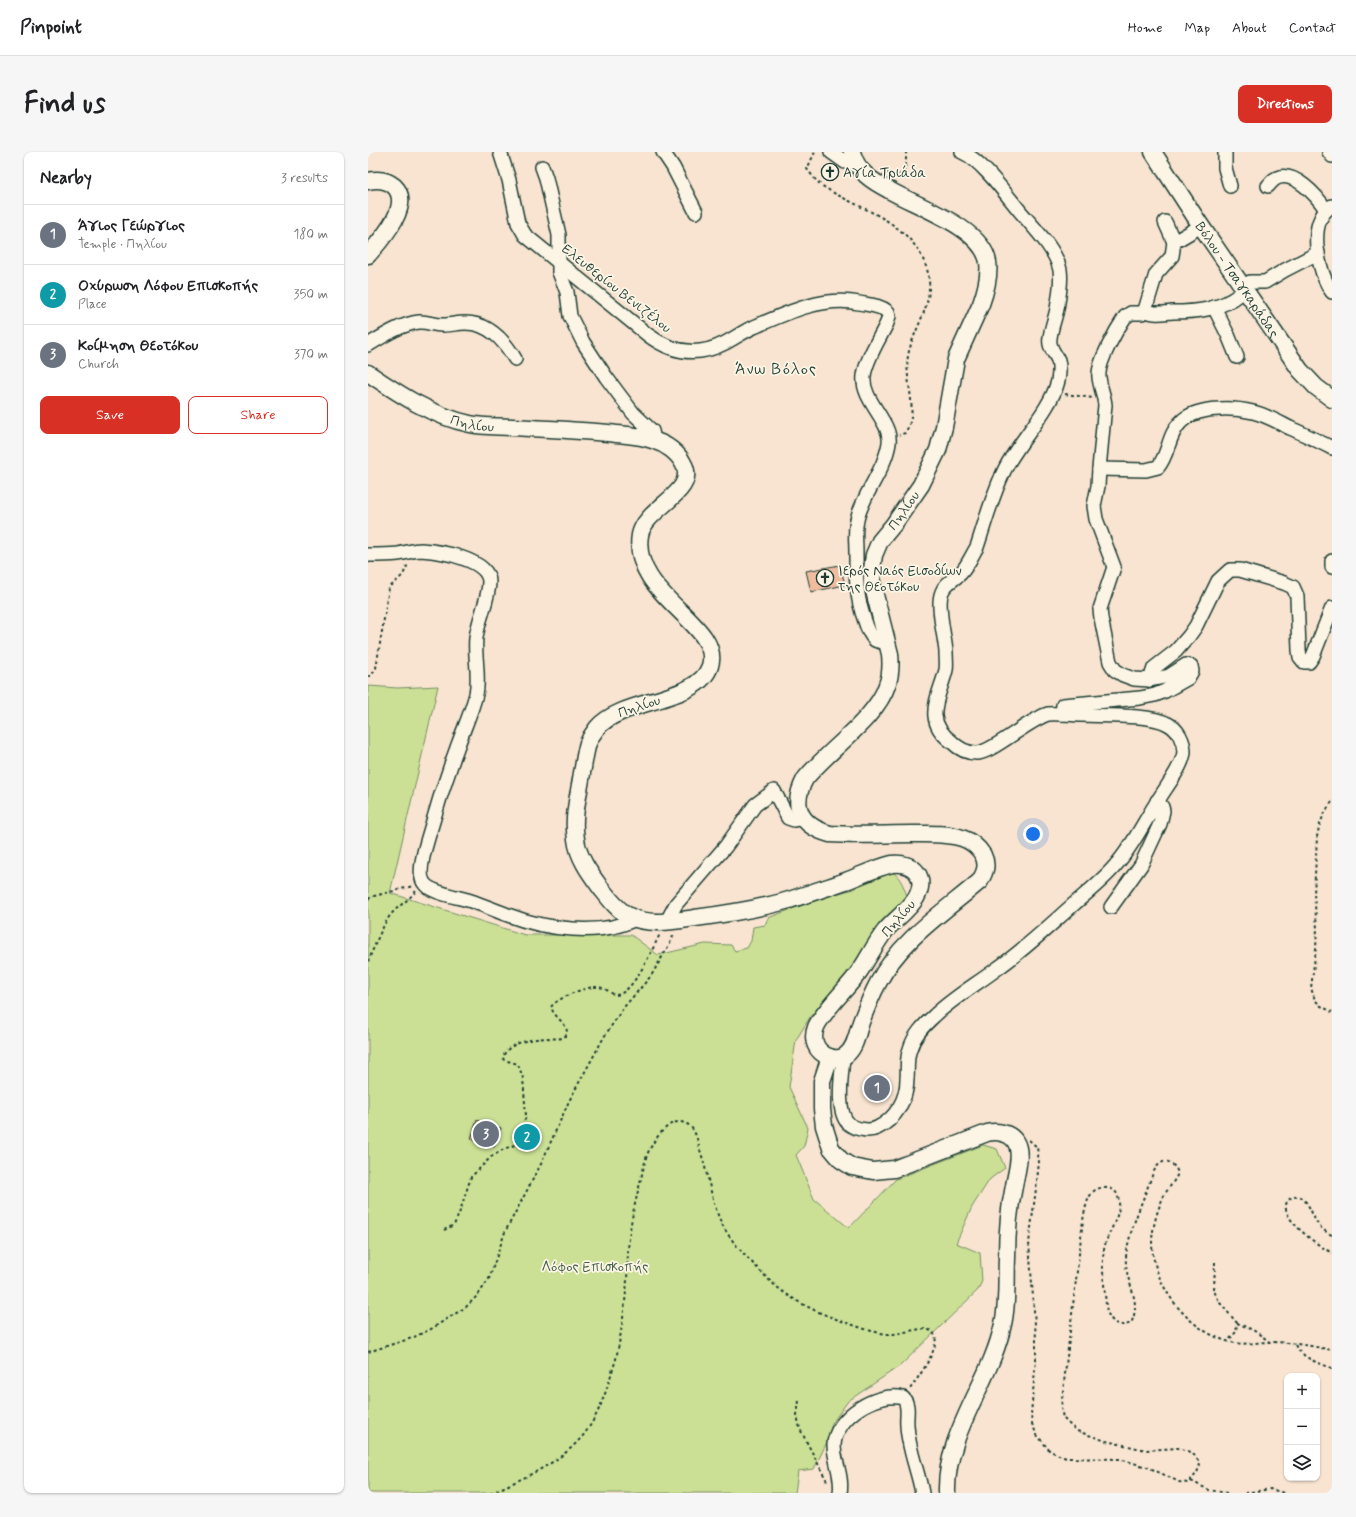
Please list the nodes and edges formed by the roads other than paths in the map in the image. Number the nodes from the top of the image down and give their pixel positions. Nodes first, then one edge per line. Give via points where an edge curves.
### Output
1 (500, 152) edge
2 (663, 152) edge
3 (830, 152) edge
4 (962, 152) edge
5 (1153, 152) edge
6 (1225, 152) edge
7 (1329, 152) edge
8 (1332, 156) edge
9 (854, 158) edge
10 (542, 167) dead end
11 (368, 181) edge
12 (1230, 186) dead end
13 (1268, 186) dead end
14 (1329, 208) edge
15 (696, 212) dead end
16 (1166, 222) dead end
17 (1201, 226) junction
18 (1174, 242) junction
19 (1318, 253) junction
20 (368, 255) edge
21 (558, 263) junction
22 (1244, 289) junction
23 (1332, 292) edge
24 (1214, 307) junction
25 (1145, 310) junction
26 (368, 345) edge
27 (1237, 357) dead end
28 (515, 359) dead end
29 (368, 373) edge
30 (1332, 399) edge
31 (654, 440) junction
32 (1332, 448) edge
33 (1099, 468) junction
34 (368, 555) edge
35 (1332, 561) edge
36 (1332, 567) edge
37 (1332, 608) edge
38 (887, 642) junction
39 (1150, 680) junction
40 (1062, 714) junction
41 (1157, 801) junction
42 (803, 818) junction
43 (1111, 907) dead end
44 (635, 919) junction
45 (673, 921) junction
46 (836, 1057) junction
47 (835, 1490) edge
48 (922, 1493) edge
49 (947, 1493) edge

1 - 21 street, Ελευθερίου Βενιζέλου via 510,180 520,228
2 - 15 street
3 - 9 street via 845,162
4 - 40 street via 981,166 1012,201 1050,248 1058,262 1061,280 1057,311 1049,339 1059,367 1054,393 1006,468 977,547 962,571 942,592 940,601 946,665 935,709 939,728 946,737 959,748 975,754 990,748 1042,716
5 - 17 main road, Βόλου - Τσαγκαράδας
6 - 12 street via 1225,168
7 - 8 street
9 - 38 main road, Πηλίου via 866,175 880,186 969,233 985,254 988,268 985,295 956,359 938,450 918,489 880,541 874,555 872,583
10 - 21 street via 559,235
11 - 20 main road via 378,180 396,187 400,202 391,226
13 - 14 street via 1275,178 1286,177 1296,180
14 - 19 street via 1319,223
16 - 18 street
17 - 18 street
17 - 22 main road, Βόλου - Τσαγκαράδας
18 - 25 street via 1172,256 1156,274
19 - 22 street via 1265,282 1250,282
19 - 23 street via 1323,274
21 - 31 street via 567,292 570,316 579,334 614,388 633,413 652,431
21 - 38 street, Ελευθερίου Βενιζέλου via 654,340 681,351 712,348 754,327 814,304 842,300 875,306 889,313 864,372 868,396 888,434 889,443 860,510 855,533 856,587 862,613 871,635 876,640
22 - 24 street via 1233,298
22 - 30 main road, Βόλου - Τσαγκαράδας via 1300,370
24 - 25 street via 1193,312 1161,313
24 - 27 street
25 - 33 street via 1125,317 1100,367 1098,377 1104,399
26 - 28 street via 387,334 416,323 474,323 487,328 502,340
29 - 31 main road, Πηλίου via 408,400 467,424 612,434
31 - 44 main road, Πηλίου via 667,446 677,455 684,463 687,474 686,481 680,489 643,526 640,542 642,562 653,583 705,638 712,658 708,672 698,683 670,696 614,714 598,727 587,745 575,814 577,845 584,863 604,892 622,911
32 - 33 street via 1253,412 1206,410 1190,415 1179,423 1158,467 1146,470
33 - 39 street via 1095,515 1114,567 1100,609 1110,662 1115,670 1123,675
34 - 44 street via 420,550 450,554 481,567 489,581 476,639 475,696 428,837 422,865 424,884 433,890 472,901 519,919 551,926 604,929
35 - 36 street
37 - 39 street via 1309,662 1304,662 1300,657 1297,596 1293,587 1240,570 1230,570 1218,581 1189,636 1172,655 1154,668
38 - 42 main road, Πηλίου via 891,663 885,692 860,724 805,779 797,802
39 - 40 street via 1169,676 1184,665 1192,667 1188,678 1160,693 1140,698 1063,705
40 - 41 street via 1152,719 1176,729 1183,745 1183,757
41 - 43 street via 1163,811 1160,824 1141,865
41 - 46 street via 1132,846 1107,874 1054,922 998,968 946,1005 920,1030 909,1052 904,1097 893,1116 876,1129 857,1128 848,1123 844,1116
42 - 45 street via 788,818 774,791 755,805 726,846 676,904
42 - 46 main road, Πηλίου via 812,827 830,834 930,834 958,837 976,847 986,863 980,881 920,931 890,963 871,998 852,1048
44 - 45 main road, Πηλίου
45 - 46 main road, Πηλίου via 742,911 779,902 892,864 913,868 919,880 916,897 884,931 858,973 820,1021 816,1030 814,1043 820,1052
46 - 49 main road via 822,1081 824,1126 832,1148 841,1160 852,1167 873,1171 894,1169 993,1132 1005,1134 1015,1141 1018,1164 1010,1204 1007,1296 1003,1325 990,1363 958,1435 948,1474
47 - 48 street via 841,1481 834,1449 834,1439 839,1429 849,1416 867,1404 894,1397 903,1398 907,1405 909,1445

